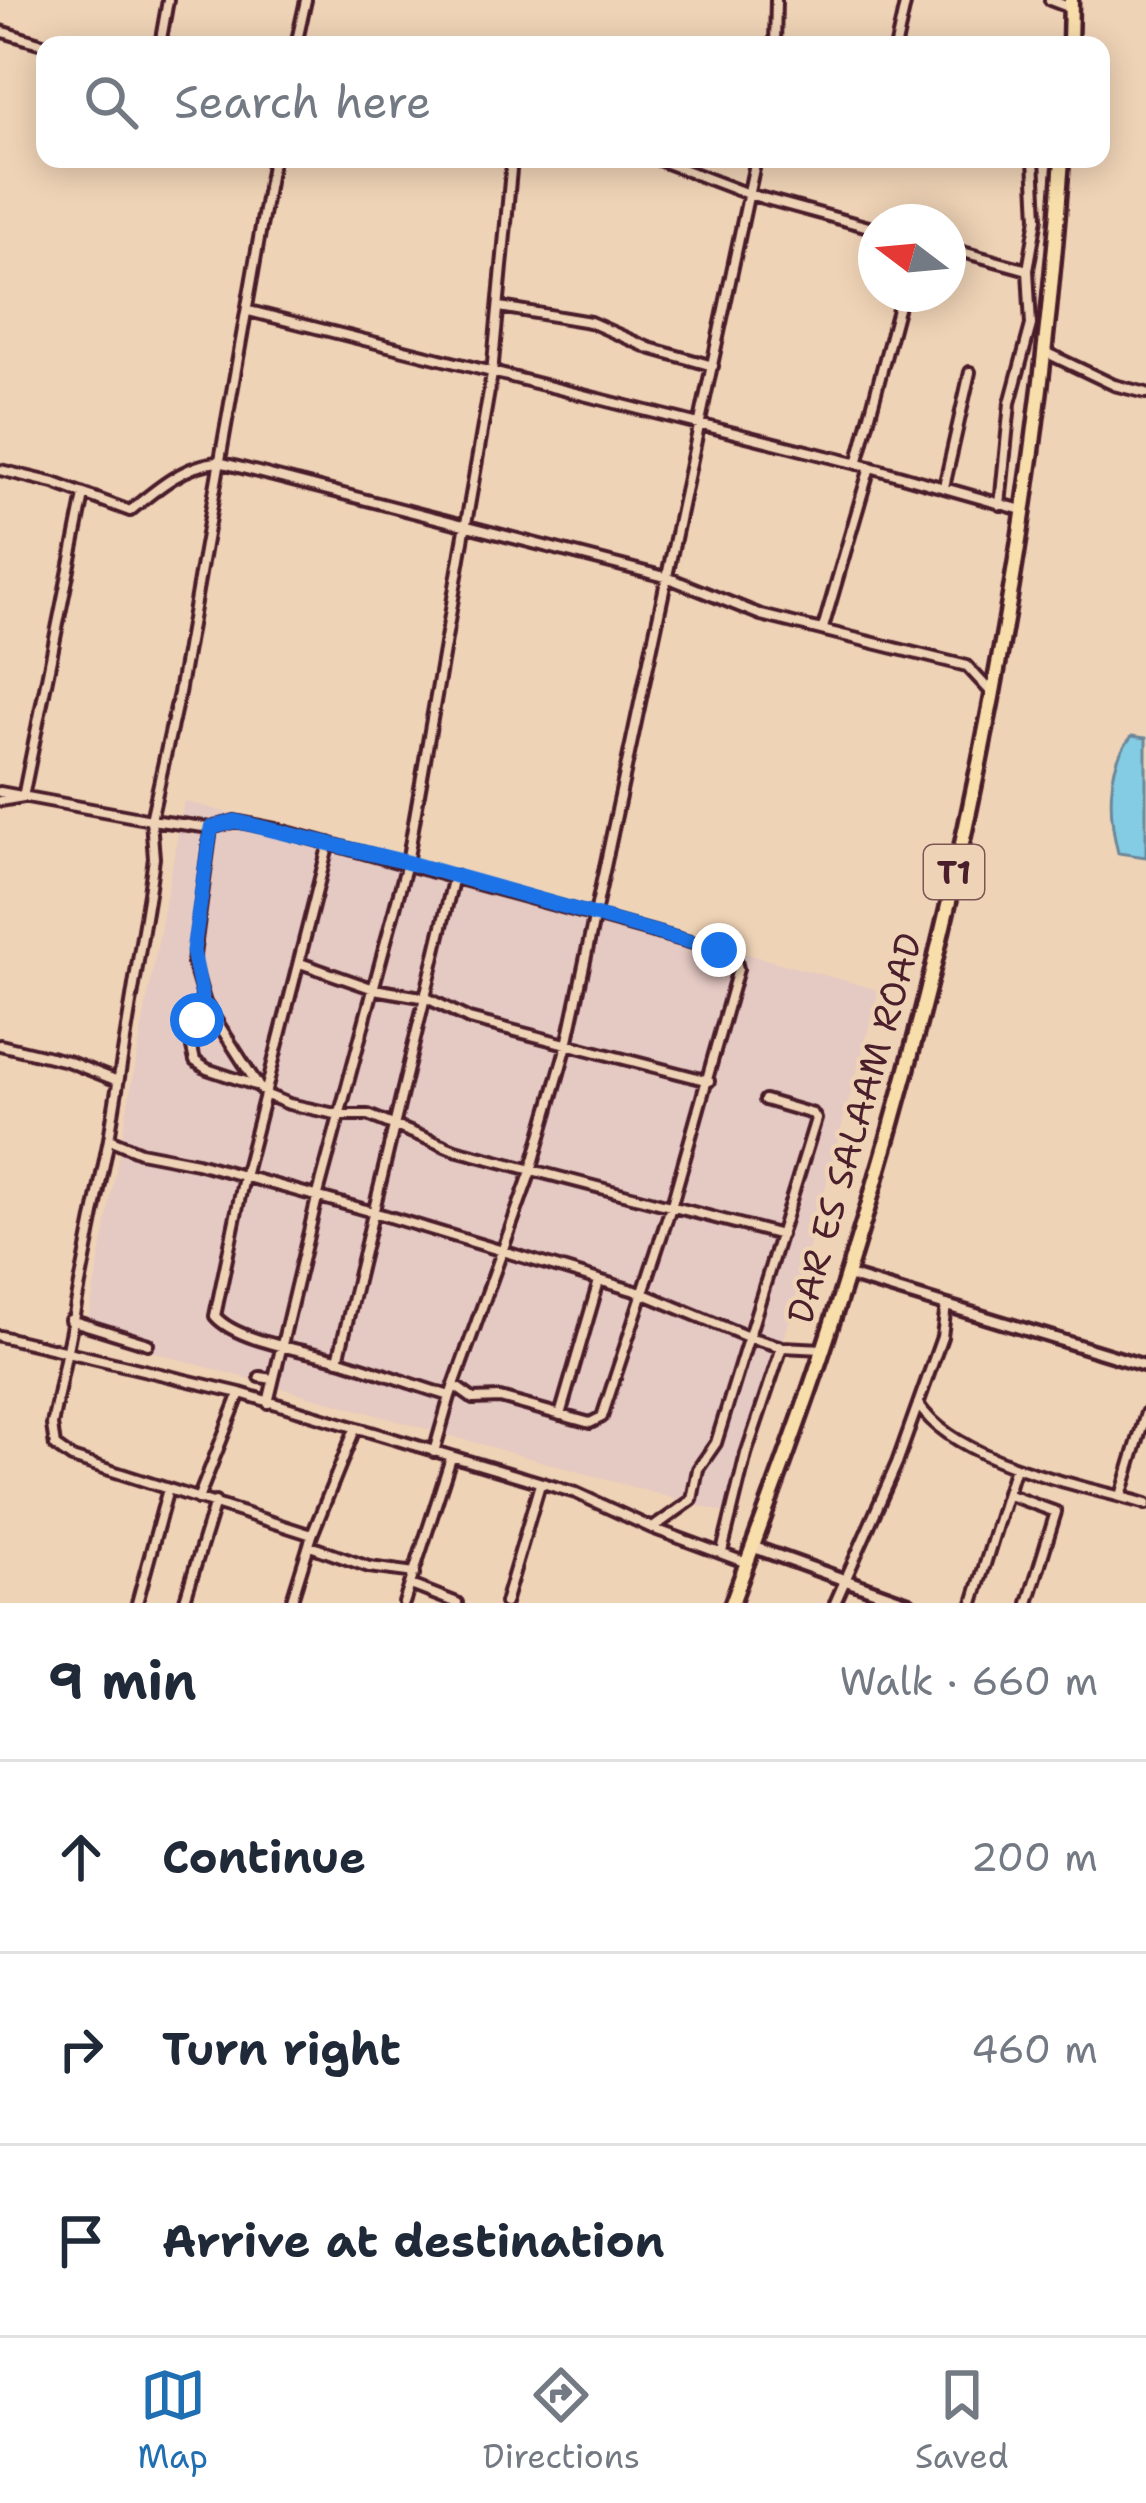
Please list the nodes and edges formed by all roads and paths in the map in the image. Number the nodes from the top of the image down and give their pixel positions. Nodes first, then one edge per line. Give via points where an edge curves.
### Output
1 (168, 0) edge
2 (306, 0) edge
3 (776, 0) edge
4 (906, 0) edge
5 (1050, 0) edge
6 (1071, 4) edge
7 (0, 32) edge
8 (162, 36) edge
9 (298, 36) edge
10 (775, 36) edge
11 (898, 36) edge
12 (1070, 36) edge
13 (36, 42) edge
14 (272, 168) edge
15 (511, 168) edge
16 (680, 168) edge
17 (754, 168) edge
18 (1034, 168) edge
19 (1061, 168) edge
20 (748, 194) junction
21 (858, 224) edge
22 (966, 253) edge
23 (1028, 270) junction
24 (500, 307) junction
25 (248, 311) junction
26 (897, 312) edge
27 (1046, 353) junction
28 (713, 365) junction
29 (970, 372) dead end
30 (492, 374) junction
31 (1019, 376) junction
32 (1041, 383) junction
33 (1146, 393) edge
34 (701, 426) junction
35 (219, 462) junction
36 (857, 464) junction
37 (870, 467) junction
38 (0, 470) edge
39 (944, 487) junction
40 (84, 495) junction
41 (1000, 505) junction
42 (1022, 510) junction
43 (464, 525) junction
44 (669, 578) junction
45 (823, 628) junction
46 (991, 692) junction
47 (0, 792) edge
48 (23, 797) junction
49 (0, 801) edge
50 (151, 820) junction
51 (211, 828) junction
52 (329, 843) junction
53 (406, 862) junction
54 (454, 876) junction
55 (595, 915) junction
56 (300, 963) junction
57 (374, 989) junction
58 (202, 996) junction
59 (427, 998) junction
60 (0, 1045) edge
61 (567, 1046) junction
62 (118, 1081) junction
63 (709, 1082) junction
64 (258, 1086) junction
65 (267, 1095) junction
66 (765, 1100) dead end
67 (340, 1115) junction
68 (394, 1123) junction
69 (109, 1139) junction
70 (531, 1171) junction
71 (244, 1178) junction
72 (317, 1198) junction
73 (673, 1204) junction
74 (374, 1212) junction
75 (781, 1235) junction
76 (504, 1252) junction
77 (847, 1275) junction
78 (598, 1281) junction
79 (642, 1293) junction
80 (946, 1305) junction
81 (70, 1320) junction
82 (0, 1336) edge
83 (748, 1337) junction
84 (148, 1344) dead end
85 (283, 1346) junction
86 (782, 1347) junction
87 (823, 1349) junction
88 (64, 1351) junction
89 (338, 1360) junction
90 (1146, 1366) edge
91 (260, 1377) dead end
92 (273, 1379) junction
93 (454, 1386) junction
94 (240, 1393) junction
95 (450, 1396) junction
96 (268, 1403) junction
97 (917, 1404) junction
98 (1146, 1413) edge
99 (560, 1415) junction
100 (355, 1429) junction
101 (434, 1452) junction
102 (451, 1458) junction
103 (1016, 1467) junction
104 (540, 1484) junction
105 (168, 1489) junction
106 (1009, 1495) junction
107 (1121, 1496) junction
108 (198, 1499) junction
109 (215, 1502) junction
110 (1146, 1504) edge
111 (652, 1528) junction
112 (311, 1541) junction
113 (752, 1547) junction
114 (722, 1552) junction
115 (747, 1563) junction
116 (415, 1574) junction
117 (844, 1581) junction
118 (411, 1586) junction
119 (136, 1603) edge
120 (184, 1603) edge
121 (291, 1603) edge
122 (404, 1603) edge
123 (457, 1603) edge
124 (505, 1603) edge
125 (732, 1603) edge
126 (835, 1603) edge
127 (909, 1603) edge
128 (973, 1603) edge
129 (1028, 1603) edge

1 - 8 street
2 - 9 street
3 - 10 street
4 - 11 street
5 - 6 street
6 - 12 highway
7 - 13 street
14 - 25 street
15 - 24 street
16 - 20 street
17 - 20 street
18 - 23 street
19 - 27 highway, DAR ES SALAAM ROAD / T1
20 - 21 street
20 - 28 street
22 - 23 street
23 - 31 street via 1031,325
24 - 28 street via 590,322
24 - 30 street
25 - 30 street
25 - 35 street
26 - 36 street
27 - 32 highway, DAR ES SALAAM ROAD / T1
27 - 33 street
28 - 34 street
29 - 39 street
30 - 34 street
30 - 43 street
31 - 32 street
31 - 41 street
32 - 42 highway, DAR ES SALAAM ROAD / T1
34 - 36 street
34 - 44 street
35 - 40 street via 154,488 130,511
35 - 43 street
35 - 50 street
36 - 37 street
37 - 39 street
37 - 45 street
38 - 40 street
39 - 41 street
40 - 48 street
41 - 42 street
42 - 46 highway, DAR ES SALAAM ROAD / T1
43 - 44 street
43 - 53 street
44 - 45 street via 761,615
44 - 55 street
45 - 46 street via 967,666
46 - 77 highway, DAR ES SALAAM ROAD / T1 via 929,977
47 - 48 street
48 - 49 street
48 - 50 street
50 - 51 street
50 - 62 street via 154,858
51 - 52 street via 235,821
51 - 58 street via 193,951
52 - 53 street
52 - 56 street
53 - 54 street
53 - 57 street
54 - 55 street
54 - 59 street
55 - 61 street
55 - 63 street via 736,961
56 - 57 street
56 - 65 street
57 - 59 street
57 - 67 street
58 - 64 street
58 - 64 street via 195,1061
59 - 61 street via 469,1019
59 - 68 street
60 - 62 street
61 - 63 street
61 - 70 street
62 - 69 street
63 - 73 street
64 - 65 street
65 - 67 street
65 - 71 street
66 - 75 street via 816,1116
67 - 68 street
67 - 72 street
68 - 70 street
68 - 74 street
69 - 71 street
69 - 81 street
70 - 73 street
70 - 76 street
71 - 72 street
71 - 85 street via 215,1316
72 - 74 street
72 - 85 street
73 - 75 street
73 - 79 street
74 - 76 street
74 - 89 street
75 - 83 street
76 - 78 street
76 - 93 street
77 - 80 street
77 - 87 highway, DAR ES SALAAM ROAD / T1
78 - 79 street
78 - 99 street
79 - 83 street
79 - 99 street via 600,1420
80 - 90 street
80 - 97 street
81 - 84 street
81 - 88 street
82 - 88 street
83 - 86 street
83 - 111 street via 692,1499
85 - 89 street
85 - 92 street
86 - 87 street
86 - 114 street
87 - 113 highway, DAR ES SALAAM ROAD / T1
88 - 94 street
88 - 105 street via 52,1425 57,1449
89 - 95 street
91 - 92 street
92 - 96 street
93 - 95 street
93 - 99 street via 473,1399
94 - 96 street
94 - 108 street
95 - 101 street
96 - 100 street
97 - 103 street via 930,1424
97 - 117 street
98 - 107 street
100 - 101 street
100 - 112 street
101 - 102 street
102 - 104 street
102 - 116 street
103 - 106 street
103 - 107 street
104 - 111 street
104 - 124 street
105 - 108 street
105 - 119 street
106 - 128 street
106 - 129 street via 1056,1512
107 - 110 street
108 - 109 street
109 - 112 street
109 - 120 street
111 - 114 street
112 - 116 street via 369,1567
112 - 121 street
113 - 115 highway, DAR ES SALAAM ROAD / T1
113 - 117 street
114 - 115 street
115 - 125 highway, DAR ES SALAAM ROAD / T1
116 - 118 street
117 - 126 street
117 - 127 street
118 - 122 street
118 - 123 street

